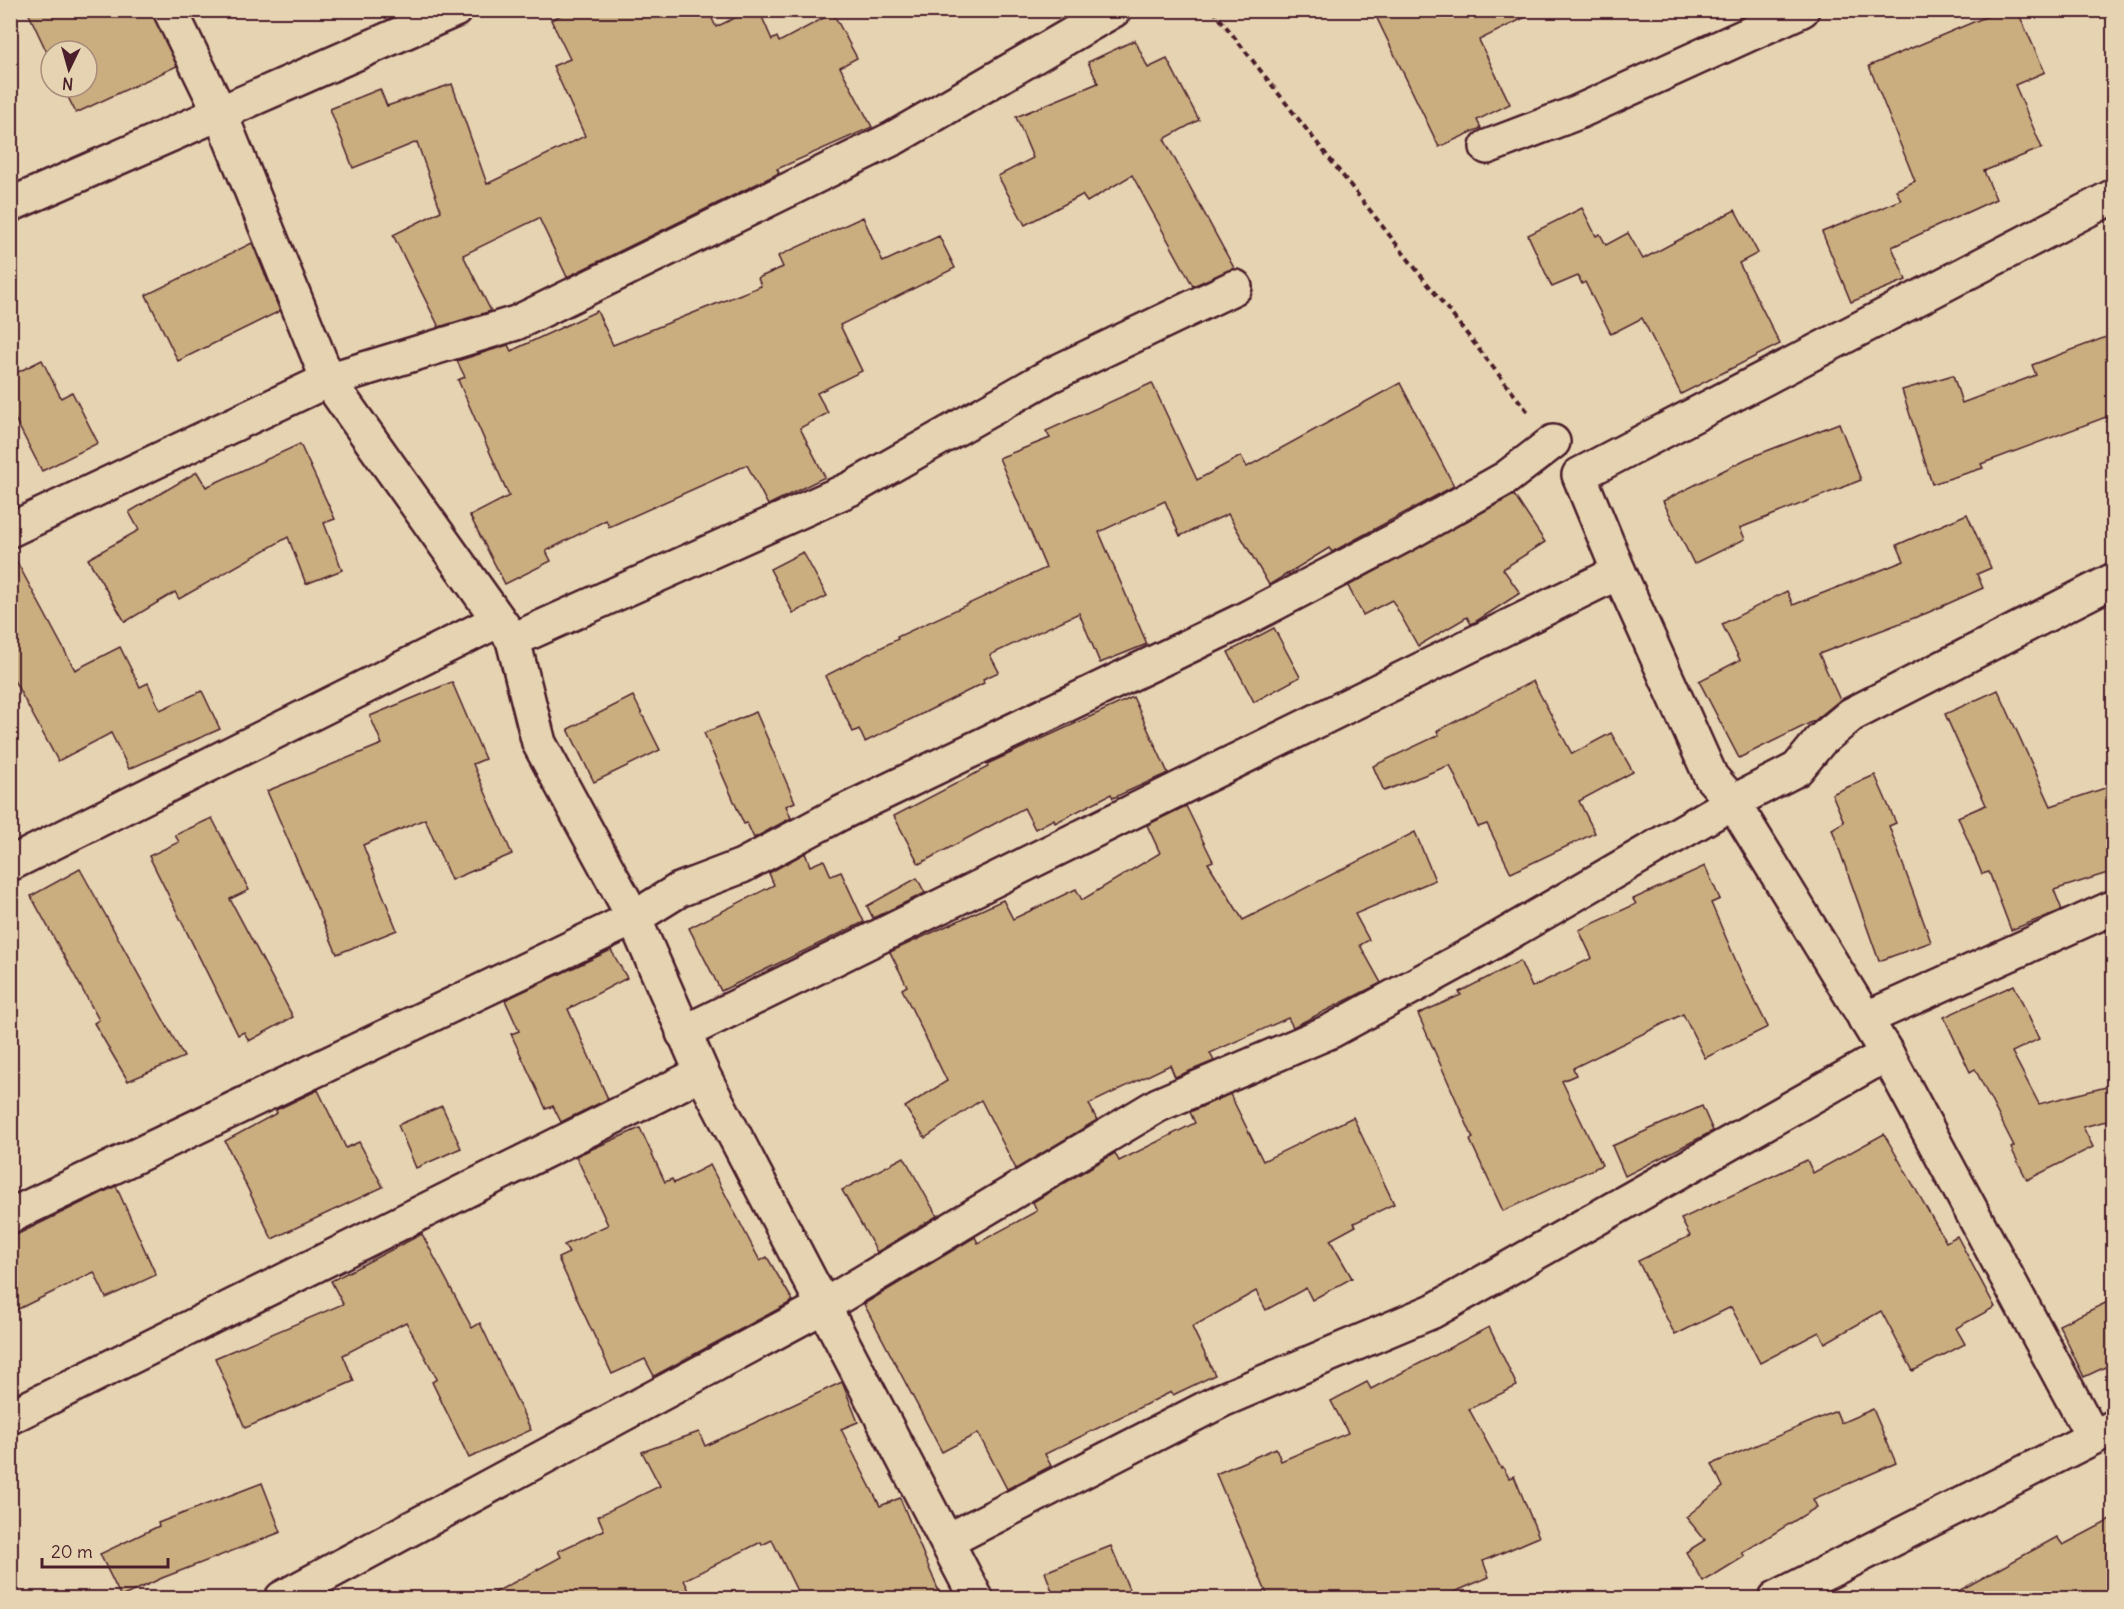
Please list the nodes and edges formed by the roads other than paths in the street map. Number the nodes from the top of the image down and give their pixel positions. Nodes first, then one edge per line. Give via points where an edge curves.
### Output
1 (170, 10) edge
2 (455, 10) edge
3 (1114, 10) edge
4 (1802, 10) edge
5 (220, 113) junction
6 (1487, 147) dead end
7 (2114, 196) edge
8 (10, 205) edge
9 (1235, 287) dead end
10 (328, 380) junction
11 (1553, 442) road end
12 (10, 530) edge
13 (1619, 572) junction
14 (2114, 580) edge
15 (505, 630) junction
16 (1733, 802) junction
17 (10, 864) edge
18 (2114, 907) edge
19 (634, 918) junction
20 (1865, 1019) junction
21 (683, 1033) junction
22 (1887, 1054) junction
23 (702, 1073) junction
24 (10, 1216) edge
25 (822, 1307) junction
26 (10, 1417) edge
27 (2103, 1432) edge
28 (947, 1541) junction
29 (282, 1599) edge
30 (976, 1599) edge
31 (1776, 1599) edge

1 - 5 main road
2 - 5 main road
3 - 10 main road via 894,138 516,323
4 - 6 main road via 1576,113
5 - 8 main road
5 - 10 main road
7 - 13 main road via 1579,476
9 - 15 main road via 1051,375 852,488
10 - 12 main road
10 - 15 main road
11 - 19 main road via 1506,477 1405,536 1253,615 839,814 742,866 679,890
13 - 16 main road via 1711,777
13 - 21 main road
14 - 16 main road via 1851,715 1820,741 1797,769
15 - 17 main road
15 - 19 main road via 539,743
16 - 20 main road
16 - 25 main road via 1476,952 1331,1031 1158,1105
18 - 20 main road
19 - 21 main road
19 - 24 main road
20 - 22 main road
21 - 23 main road
22 - 27 main road
22 - 28 main road via 1433,1311 1222,1400
23 - 25 main road
23 - 26 main road
25 - 28 main road
25 - 29 main road
27 - 31 main road
28 - 30 main road

